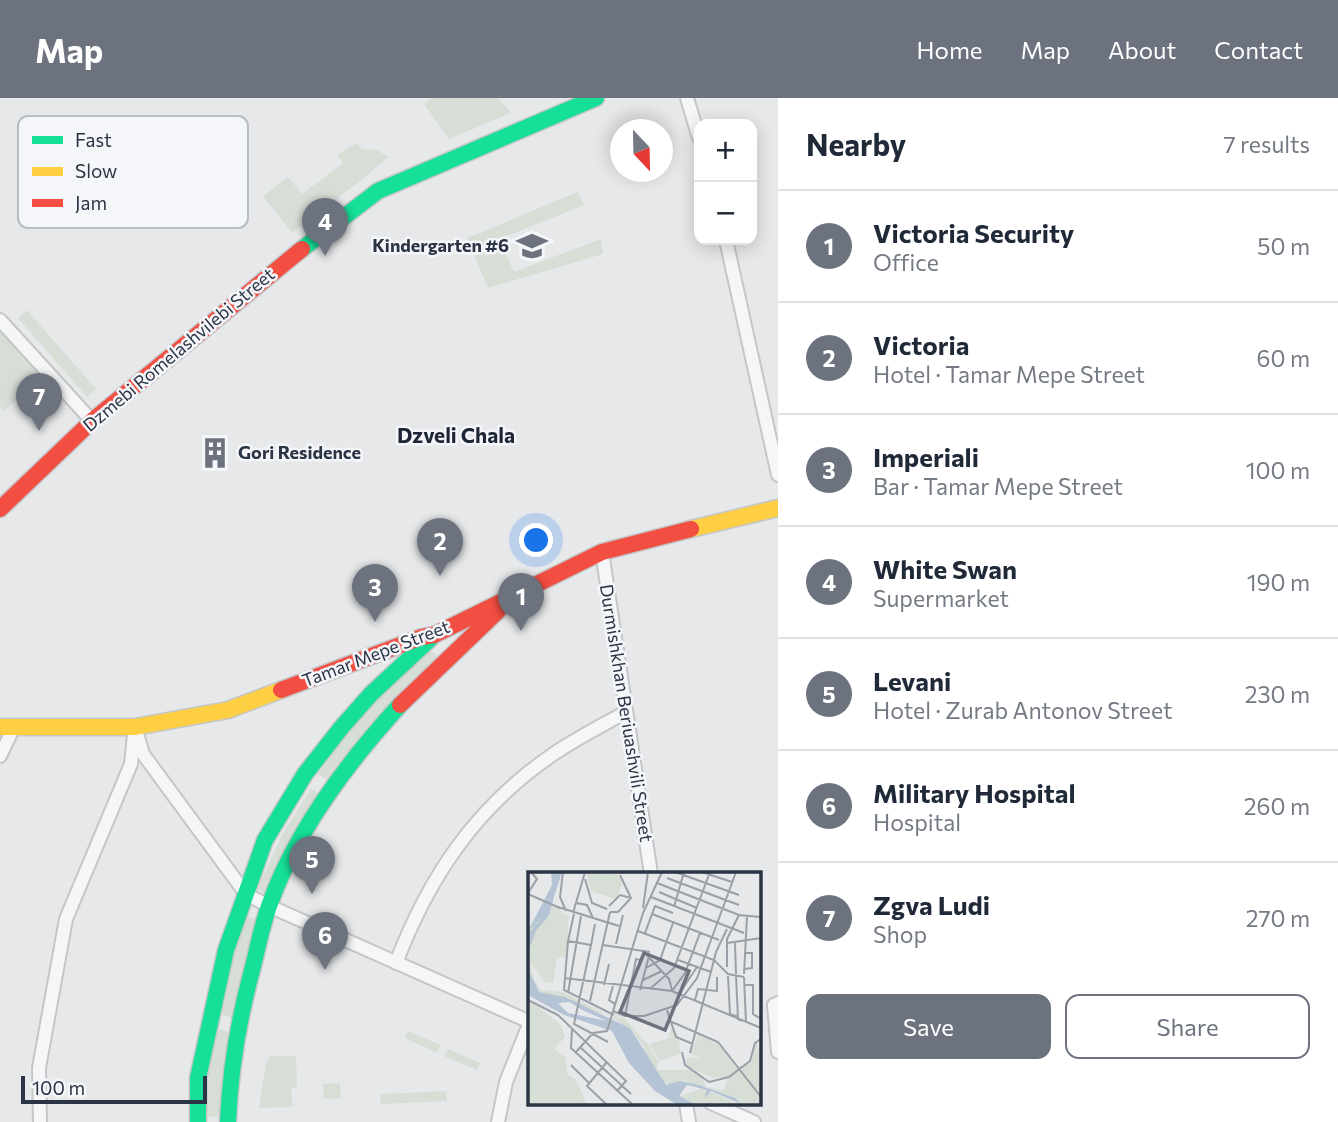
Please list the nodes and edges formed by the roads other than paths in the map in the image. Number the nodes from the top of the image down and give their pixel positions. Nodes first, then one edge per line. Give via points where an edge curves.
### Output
1 (596, 98) edge
2 (687, 98) edge
3 (694, 121) edge
4 (727, 245) edge
5 (0, 320) edge
6 (92, 421) junction
7 (778, 475) edge
8 (778, 508) edge
9 (0, 509) edge
10 (602, 552) junction
11 (517, 594) junction
12 (434, 635) junction
13 (446, 657) junction
14 (354, 664) junction
15 (371, 694) junction
16 (626, 712) junction
17 (7, 727) edge
18 (135, 727) junction
19 (0, 756) edge
20 (305, 774) junction
21 (329, 790) junction
22 (651, 872) edge
23 (246, 894) junction
24 (269, 906) junction
25 (396, 963) junction
26 (778, 1003) edge
27 (210, 1020) junction
28 (528, 1022) edge
29 (528, 1025) edge
30 (237, 1026) junction
31 (778, 1052) edge
32 (686, 1104) edge
33 (713, 1104) edge
34 (40, 1122) edge
35 (198, 1122) edge
36 (228, 1122) edge
37 (498, 1122) edge
38 (689, 1122) edge
39 (754, 1122) edge

1 - 6 street, Dzmebi Romelashvilebi Street via 382,188
2 - 3 street
4 - 7 street
5 - 6 street
6 - 9 street, Dzmebi Romelashvilebi Street
8 - 10 street, Tamar Mepe Street
10 - 11 street, Tamar Mepe Street
10 - 16 street, Durmishkhan Beriuashvili Street
11 - 12 street, Tamar Mepe Street
11 - 13 street
12 - 13 street via 447,649
12 - 14 street, Tamar Mepe Street
12 - 15 street
13 - 21 street via 396,707
14 - 15 street via 362,670
14 - 18 street, Tamar Mepe Street via 228,710
15 - 20 street
16 - 22 street, Durmishkhan Beriuashvili Street
16 - 25 street via 553,754 485,811 432,882
17 - 18 street, Tamar Mepe Street
17 - 19 street
18 - 23 street via 143,754
18 - 34 street via 131,764 66,919 39,1068
20 - 21 street
20 - 23 street via 265,840
21 - 24 street
23 - 24 street
23 - 27 street via 226,950
24 - 25 street
24 - 30 street
25 - 28 street
26 - 31 street via 774,1005
27 - 30 street
27 - 35 street via 198,1078
29 - 37 street via 506,1082
30 - 36 street
32 - 38 street
33 - 39 street

